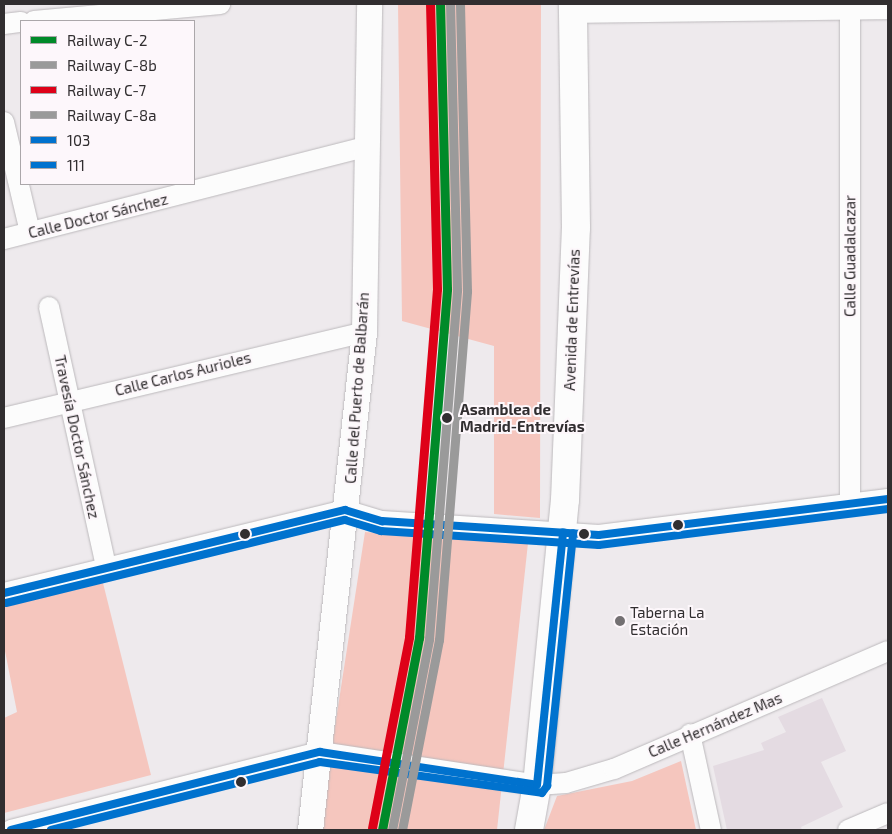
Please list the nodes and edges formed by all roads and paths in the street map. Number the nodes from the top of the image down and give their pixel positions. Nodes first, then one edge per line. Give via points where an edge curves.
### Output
1 (220, 4) edge
2 (369, 4) edge
3 (827, 7) edge
4 (574, 8) edge
5 (888, 9) edge
6 (850, 10) junction
7 (45, 20) edge
8 (20, 22) edge
9 (4, 24) edge
10 (5, 130) edge
11 (366, 147) junction
12 (30, 232) junction
13 (4, 239) edge
14 (49, 307) dead end
15 (364, 332) junction
16 (70, 403) junction
17 (4, 418) edge
18 (888, 499) edge
19 (850, 502) junction
20 (346, 510) junction
21 (563, 532) junction
22 (106, 567) junction
23 (4, 593) edge
24 (888, 651) edge
25 (690, 734) junction
26 (320, 752) junction
27 (538, 785) junction
28 (888, 813) edge
29 (11, 830) edge
30 (310, 830) edge
31 (529, 830) edge
32 (711, 830) edge
33 (848, 830) edge

1 - 7 street
2 - 11 street, Calle del Puerto de Balbarán
3 - 4 street
3 - 6 street
4 - 21 main road, Avenida de Entrevías via 576,228
5 - 6 street
6 - 19 street, Calle Guadalcazar
8 - 9 street
10 - 12 street
11 - 12 street, Calle Doctor Sánchez
11 - 15 street, Calle del Puerto de Balbarán
12 - 13 street, Calle Doctor Sánchez
14 - 16 street, Travesía Doctor Sánchez
15 - 16 street, Calle Carlos Aurioles via 314,340
15 - 20 street, Calle del Puerto de Balbarán
16 - 17 street, Calle Carlos Aurioles
16 - 22 street, Travesía Doctor Sánchez
18 - 19 street
19 - 21 street via 599,534
20 - 21 street via 382,521
20 - 22 street
20 - 26 street, Calle del Puerto de Balbarán
21 - 27 main road, Avenida de Entrevías
22 - 23 street
24 - 25 street, Calle Hernández Mas
25 - 27 street, Calle Hernández Mas via 588,779
25 - 32 street
26 - 27 street, Calle Hernández Mas
26 - 29 street
26 - 30 street, Calle del Puerto de Balbarán
27 - 31 main road, Avenida de Entrevías
28 - 33 street

